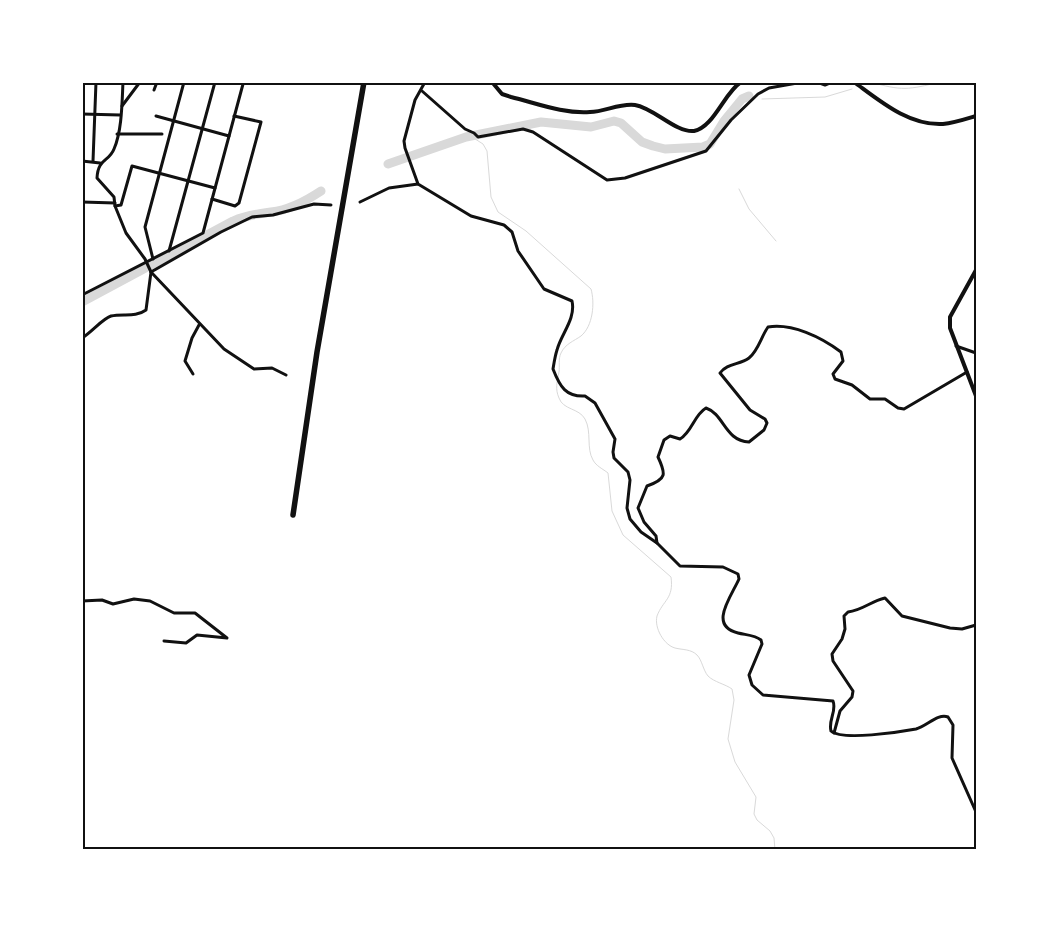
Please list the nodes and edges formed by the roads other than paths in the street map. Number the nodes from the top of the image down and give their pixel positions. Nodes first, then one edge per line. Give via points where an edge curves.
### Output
1 (96, 82) edge
2 (123, 82) edge
3 (140, 82) edge
4 (156, 82) edge
5 (184, 82) edge
6 (215, 82) edge
7 (236, 82) edge
8 (364, 82) edge
9 (425, 82) edge
10 (492, 82) edge
11 (741, 82) edge
12 (803, 82) edge
13 (817, 82) edge
14 (832, 82) edge
15 (854, 82) edge
16 (154, 90) dead end
17 (422, 91) junction
18 (122, 106) junction
19 (82, 114) edge
20 (95, 114) junction
21 (120, 115) junction
22 (156, 116) dead end
23 (234, 116) junction
24 (976, 116) edge
25 (174, 121) junction
26 (202, 128) junction
27 (117, 134) junction
28 (162, 134) dead end
29 (229, 136) junction
30 (82, 160) edge
31 (93, 161) junction
32 (100, 163) junction
33 (160, 173) junction
34 (188, 181) junction
35 (418, 184) junction
36 (215, 188) junction
37 (212, 199) junction
38 (82, 202) edge
39 (360, 202) dead end
40 (115, 205) junction
41 (330, 205) dead end
42 (169, 251) junction
43 (153, 259) junction
44 (146, 264) junction
45 (976, 270) edge
46 (150, 272) junction
47 (82, 293) edge
48 (199, 325) junction
49 (82, 338) edge
50 (956, 346) junction
51 (976, 353) edge
52 (967, 372) junction
53 (193, 374) dead end
54 (286, 375) dead end
55 (976, 396) edge
56 (293, 514) dead end
57 (657, 543) junction
58 (82, 601) edge
59 (976, 626) edge
60 (164, 641) dead end
61 (834, 733) junction
62 (976, 812) edge

1 - 20 street
2 - 18 street
3 - 18 street
4 - 16 street
5 - 25 street
6 - 26 street
7 - 23 street via 243,84
8 - 56 highway via 310,394
9 - 17 street
10 - 11 street via 510,97 572,112 636,105 682,129 693,131 710,121 724,99
12 - 17 street via 768,88 758,94 706,151 624,178 606,180 534,132 524,129 480,138
13 - 14 street via 825,85
15 - 24 street via 898,112 923,122 945,124
17 - 35 street via 415,100 404,141
18 - 21 street
19 - 20 street
20 - 21 street
20 - 31 street
21 - 27 street
22 - 25 street
23 - 29 street
23 - 37 street via 261,122 239,203 235,206
25 - 26 street
25 - 33 street
26 - 29 street
26 - 34 street
27 - 28 street
27 - 32 street via 114,150
29 - 36 street
30 - 31 street
31 - 32 street
32 - 40 street via 97,178 114,197
33 - 34 street
33 - 40 street via 132,166 121,204
33 - 43 street via 145,227
34 - 36 street
34 - 42 street
35 - 39 street via 389,188
35 - 57 street via 470,216 504,225 512,232 518,251 544,289 572,301 568,327 557,348 553,369 568,394 585,396 595,403 614,439 614,458 628,472 627,508 630,519
36 - 37 street
37 - 42 street via 202,233
38 - 40 street
40 - 44 street via 126,234
41 - 46 street via 314,204 246,220
42 - 43 street
43 - 44 street
44 - 46 street
44 - 47 street
45 - 50 street via 950,318
46 - 48 street
46 - 49 street via 146,310 132,315 111,316
48 - 53 street via 185,361
48 - 54 street via 224,350 254,369 272,368
50 - 51 street
50 - 52 street
52 - 55 street
52 - 57 street via 904,409 898,408 885,399 870,399 852,385 835,379 833,374 843,361 841,352 824,340 779,325 768,327 748,359 724,368 720,373 750,410 765,419 764,430 749,442 744,442 729,434 712,410 706,408 701,410 685,436 680,439 670,436 664,440 658,457 664,476 659,482 647,486 638,508
57 - 61 street via 680,566 723,567 738,574 739,579 722,623 726,629 761,640 750,669 752,685 762,695 833,701 835,707 829,725
58 - 60 street via 102,600 113,604 134,599 150,601 174,613 195,613 227,638 196,635 186,643
59 - 61 street via 950,628 902,616 885,598 848,612 844,616 842,640 832,654 833,661 853,691 840,711
61 - 62 street via 848,736 917,729 938,717 948,717 953,725 952,758

